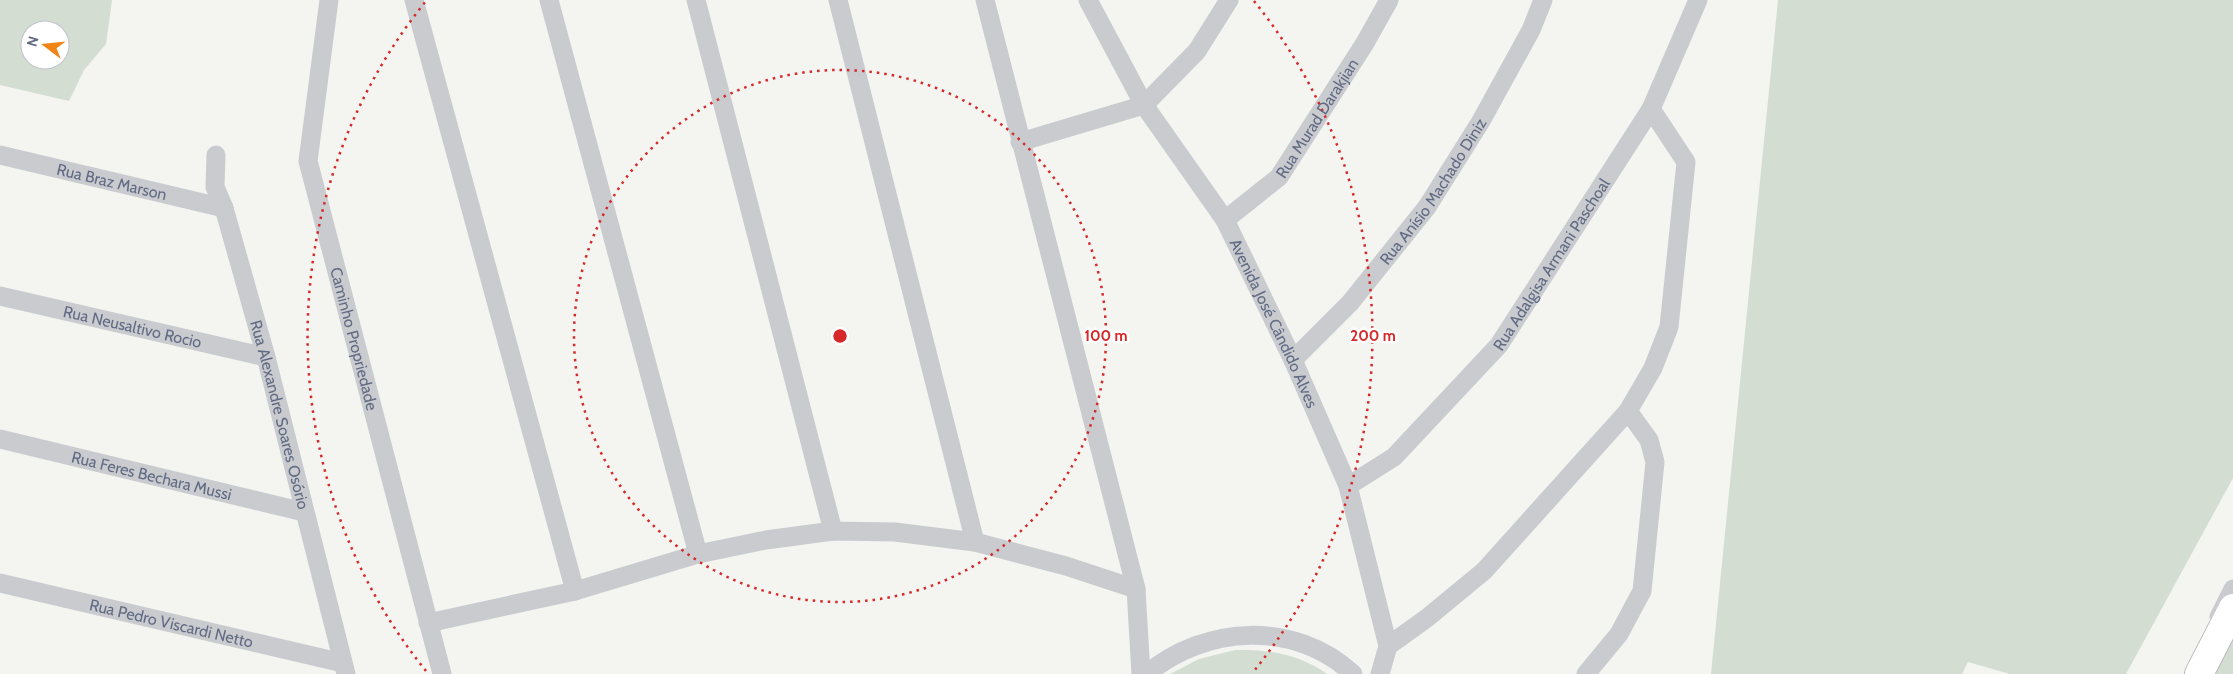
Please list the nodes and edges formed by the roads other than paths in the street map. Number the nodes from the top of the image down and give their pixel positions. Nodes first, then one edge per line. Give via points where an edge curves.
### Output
1 (329, 0) edge
2 (414, 0) edge
3 (549, 0) edge
4 (696, 0) edge
5 (838, 0) edge
6 (985, 0) edge
7 (1088, 0) edge
8 (1229, 0) edge
9 (1389, 0) edge
10 (1543, 0) edge
11 (1698, 0) edge
12 (1144, 105) junction
13 (1650, 110) junction
14 (1020, 142) junction
15 (0, 154) edge
16 (216, 155) dead end
17 (224, 208) junction
18 (1225, 220) junction
19 (0, 296) edge
20 (266, 357) junction
21 (1293, 360) junction
22 (1628, 411) junction
23 (0, 439) edge
24 (1348, 486) junction
25 (304, 512) junction
26 (833, 531) junction
27 (976, 542) junction
28 (698, 554) junction
29 (0, 583) edge
30 (1136, 589) junction
31 (2233, 590) edge
32 (574, 591) junction
33 (2233, 608) edge
34 (428, 623) junction
35 (1388, 646) junction
36 (344, 668) edge
37 (1592, 672) edge
38 (442, 674) edge
39 (1140, 674) edge
40 (1148, 674) edge
41 (1353, 674) edge
42 (1380, 674) edge
43 (2189, 674) edge
44 (2199, 674) edge

1 - 34 street, Caminho Propriedade via 308,161
2 - 32 street
3 - 28 street
4 - 26 street
5 - 27 street
6 - 14 street
7 - 12 street, Avenida José Cândido Alves
8 - 12 street via 1197,51
9 - 18 street, Rua Murad Darakjian via 1366,43 1279,177
10 - 21 street, Rua Anísio Machado Diniz via 1531,30 1481,121 1427,207 1350,303
11 - 13 street, Rua Adalgisa Armani Paschoal
12 - 14 street
12 - 18 street, Avenida José Cândido Alves
13 - 22 street via 1686,162 1669,327 1653,368
13 - 24 street, Rua Adalgisa Armani Paschoal via 1499,345 1394,457
14 - 30 street
15 - 17 street, Rua Braz Marson
16 - 17 street, Rua Alexandre Soares Osório via 215,187
17 - 20 street, Rua Alexandre Soares Osório
18 - 21 street, Avenida José Cândido Alves
19 - 20 street, Rua Neusaltivo Rocio
20 - 25 street, Rua Alexandre Soares Osório
21 - 24 street, Avenida José Cândido Alves
22 - 35 street via 1484,571
22 - 37 street via 1649,440 1655,462 1642,591 1619,634
23 - 25 street, Rua Feres Bechara Mussi
24 - 35 street, Avenida José Cândido Alves
25 - 36 street, Rua Alexandre Soares Osório
26 - 27 street via 895,532
26 - 28 street
27 - 30 street
28 - 32 street
29 - 36 street, Rua Pedro Viscardi Netto
30 - 39 street
31 - 43 street
32 - 34 street
33 - 44 highway
34 - 38 street, Caminho Propriedade
35 - 42 street, Avenida José Cândido Alves
40 - 41 street via 1193,646 1253,634 1287,639 1313,648

